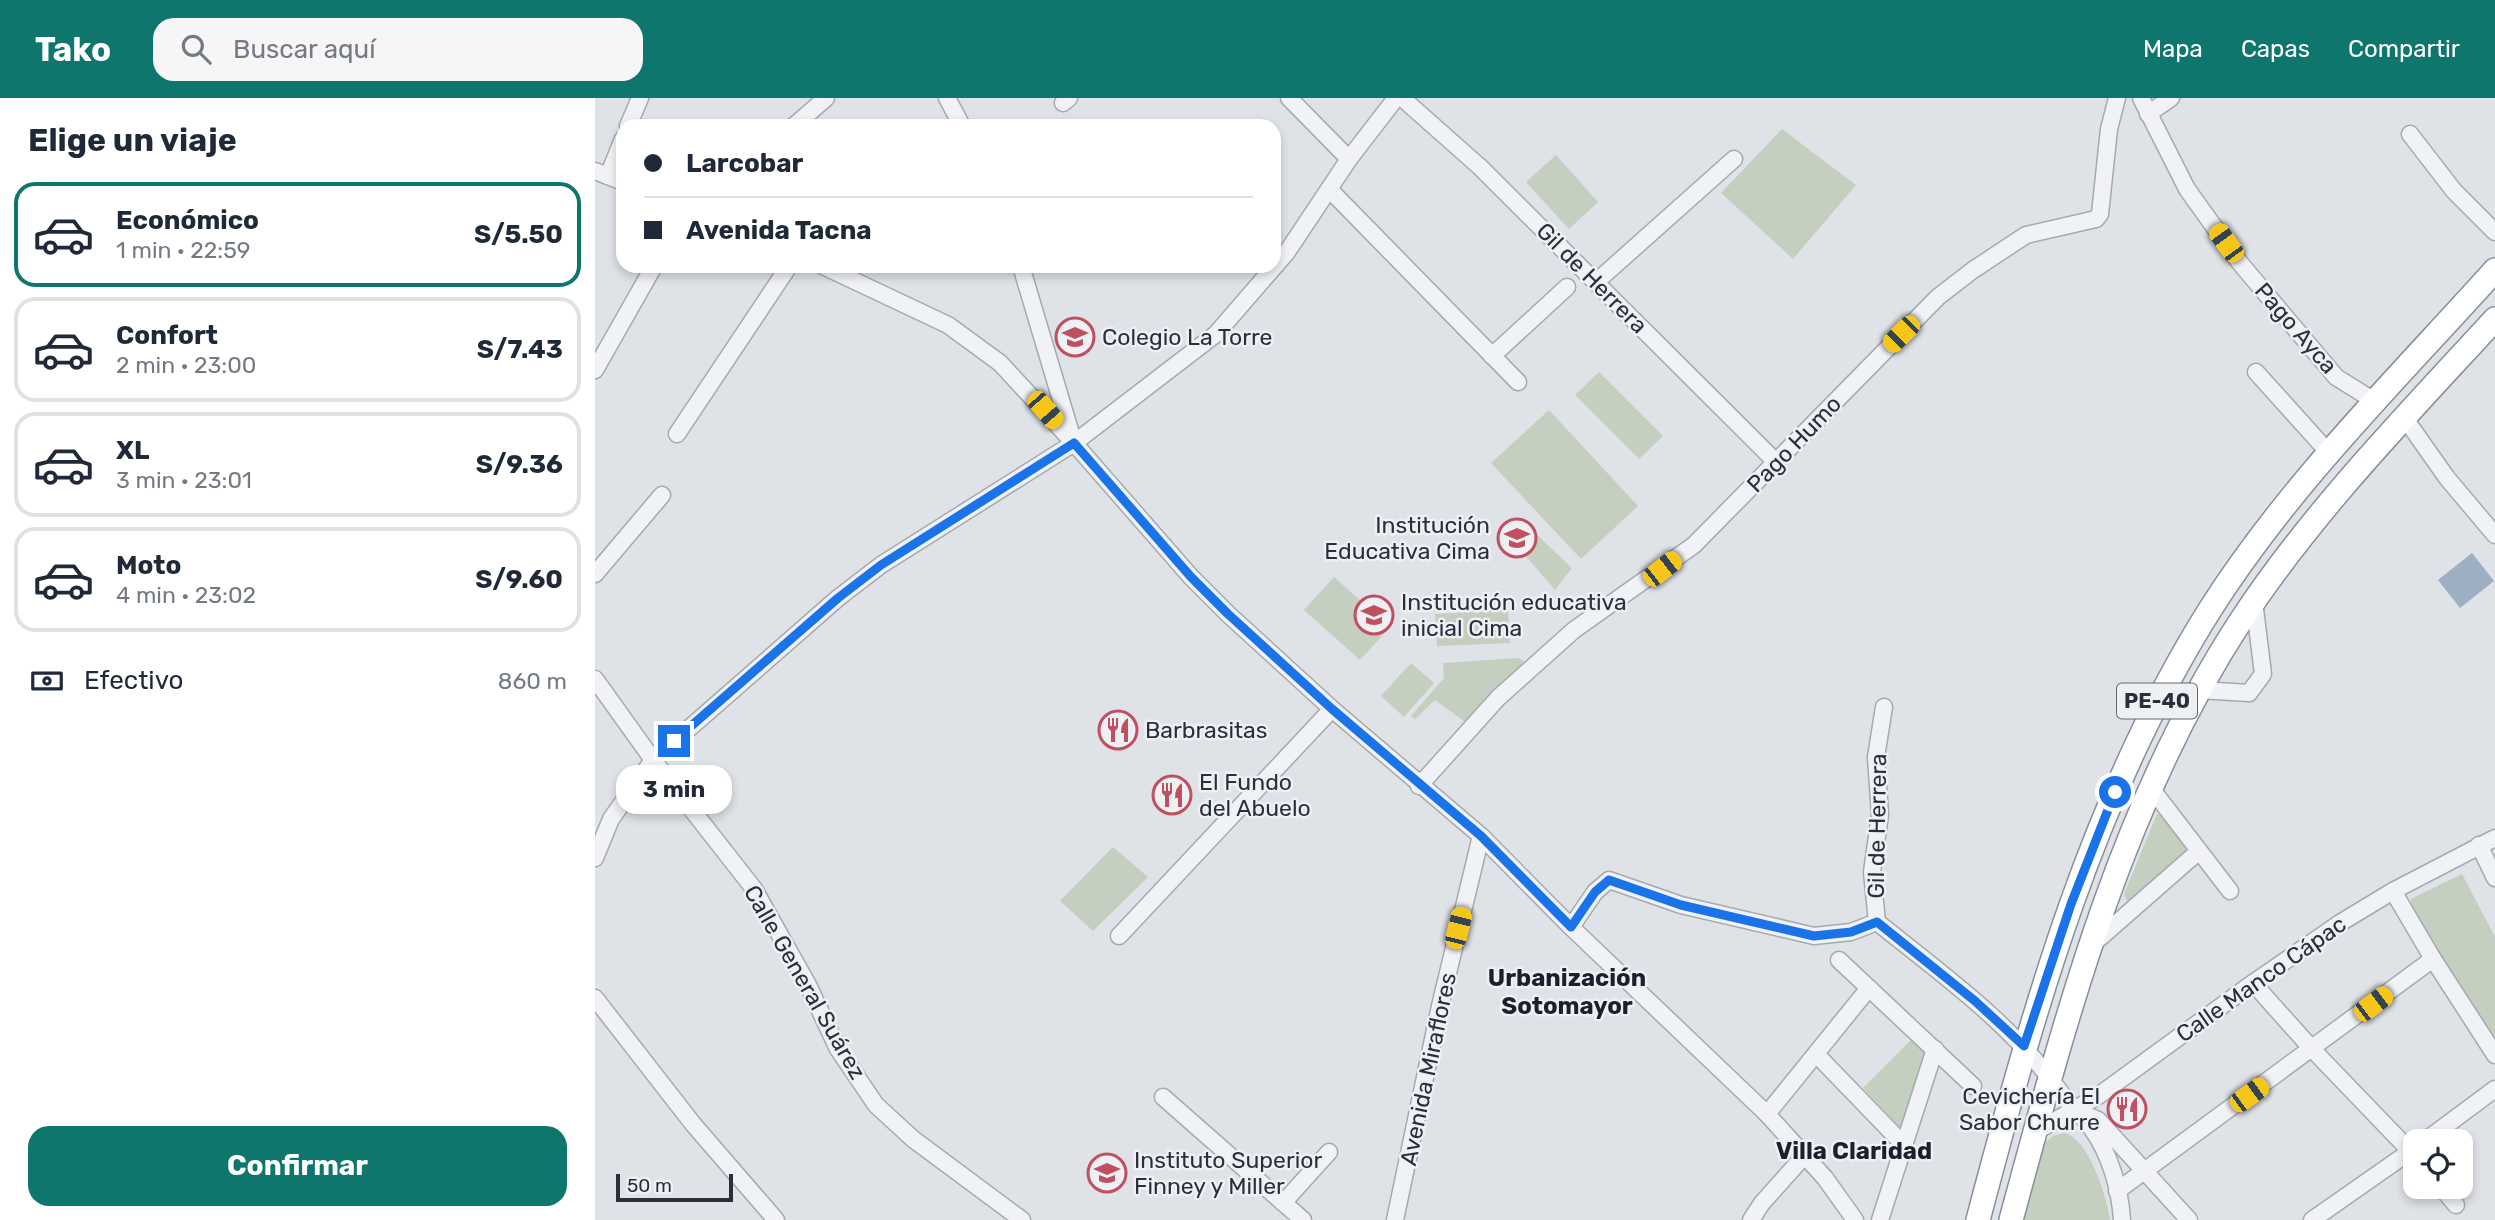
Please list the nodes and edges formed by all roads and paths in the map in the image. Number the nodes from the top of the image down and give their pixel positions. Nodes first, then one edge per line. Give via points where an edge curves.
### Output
1 (640, 98) edge
2 (826, 98) edge
3 (947, 98) edge
4 (1289, 98) edge
5 (1396, 98) edge
6 (1402, 98) edge
7 (2117, 98) edge
8 (2141, 98) edge
9 (2171, 98) edge
10 (2148, 114) junction
11 (631, 119) edge
12 (802, 119) edge
13 (958, 119) edge
14 (2410, 134) dead end
15 (616, 158) edge
16 (1349, 159) junction
17 (1734, 159) dead end
18 (609, 176) edge
19 (1329, 189) junction
20 (2495, 232) edge
21 (1281, 259) edge
22 (2495, 270) edge
23 (650, 273) edge
24 (784, 273) edge
25 (838, 273) edge
26 (1023, 273) edge
27 (1269, 273) edge
28 (1597, 282) junction
29 (1567, 288) dead end
30 (2476, 290) junction
31 (2495, 307) edge
32 (2495, 319) edge
33 (1492, 356) junction
34 (595, 370) edge
35 (2256, 372) dead end
36 (1518, 382) dead end
37 (2376, 402) junction
38 (2404, 417) junction
39 (677, 433) dead end
40 (1074, 443) junction
41 (2329, 453) junction
42 (1777, 463) junction
43 (662, 495) dead end
44 (2495, 535) edge
45 (595, 574) edge
46 (2254, 601) junction
47 (2172, 674) junction
48 (595, 679) edge
49 (2199, 690) junction
50 (1884, 707) dead end
51 (1332, 709) junction
52 (653, 760) junction
53 (1419, 786) junction
54 (2151, 788) junction
55 (1481, 836) junction
56 (2495, 838) edge
57 (2479, 845) junction
58 (2199, 851) junction
59 (595, 858) edge
60 (2495, 878) edge
61 (2230, 891) dead end
62 (2393, 891) junction
63 (1877, 922) junction
64 (1571, 927) junction
65 (1119, 936) dead end
66 (2089, 947) junction
67 (2433, 959) junction
68 (1839, 960) dead end
69 (2253, 983) junction
70 (1869, 988) junction
71 (595, 998) edge
72 (2024, 1046) junction
73 (1935, 1049) junction
74 (2312, 1049) junction
75 (1816, 1054) junction
76 (2495, 1055) edge
77 (2050, 1076) junction
78 (1973, 1086) dead end
79 (2494, 1090) edge
80 (1163, 1097) dead end
81 (2076, 1110) junction
82 (1767, 1114) junction
83 (2441, 1129) edge
84 (2035, 1132) junction
85 (2403, 1141) edge
86 (1904, 1145) junction
87 (1328, 1152) dead end
88 (1805, 1155) junction
89 (2403, 1159) edge
90 (2144, 1172) junction
91 (2117, 1191) junction
92 (2451, 1199) edge
93 (1283, 1203) junction
94 (2456, 1205) dead end
95 (776, 1220) edge
96 (1022, 1220) edge
97 (1303, 1220) edge
98 (1395, 1220) edge
99 (1751, 1220) edge
100 (1854, 1220) edge
101 (1879, 1220) edge
102 (1978, 1220) edge
103 (2011, 1220) edge
104 (2122, 1220) edge
105 (2189, 1220) edge
106 (2312, 1220) edge

1 - 11 street
2 - 12 street
3 - 13 street
4 - 16 street
5 - 16 street
6 - 28 street, Gil de Herrera
7 - 42 street, Pago Humo via 2096,219 2027,235 1973,270 1938,297
8 - 10 street, Pago Ayca
9 - 10 street
10 - 37 street, Pago Ayca via 2187,189 2240,263 2336,377
14 - 20 street via 2454,191
15 - 18 street
16 - 19 street
17 - 28 street
19 - 21 street
19 - 33 street
22 - 30 highway, PE-40
23 - 34 street
24 - 39 street
25 - 40 street via 967,337 1016,378
26 - 40 street
27 - 40 street via 1216,334
28 - 42 street, Gil de Herrera
29 - 33 street
30 - 31 highway
30 - 37 highway, PE-40
32 - 38 highway, PE-40
33 - 36 street
35 - 41 street
37 - 41 highway, PE-40
38 - 44 street
38 - 46 highway, PE-40 via 2309,527
40 - 51 street via 1191,577
40 - 52 street via 870,573
41 - 47 highway, PE-40 via 2244,560
42 - 53 street, Pago Humo via 1694,545 1574,630 1498,698
43 - 45 street
46 - 49 highway, PE-40
46 - 49 street via 2263,674 2249,693
47 - 49 highway
47 - 72 highway, PE-40 via 2092,848
48 - 52 street, Calle General Suárez
49 - 54 highway, PE-40
50 - 63 street, Gil de Herrera via 1876,757 1879,815 1872,872
51 - 53 street
51 - 65 street
52 - 59 street via 611,819
52 - 96 street, Calle General Suárez via 754,889 838,1049 876,1105 913,1139
53 - 55 street
54 - 58 street
54 - 66 highway, PE-40
55 - 64 street
55 - 98 street, Avenida Miraflores
56 - 57 street, Calle Manco Cápac
57 - 60 street
57 - 62 street, Calle Manco Cápac
58 - 61 street
58 - 66 street
62 - 67 street
62 - 69 street, Calle Manco Cápac
63 - 64 street via 1851,932 1814,936 1681,905 1609,880
63 - 72 street, Gil de Herrera
64 - 82 street
66 - 77 highway, PE-40
67 - 74 street
67 - 76 street
68 - 70 street
69 - 74 street
69 - 81 street, Calle Manco Cápac
70 - 73 street
70 - 75 street
71 - 95 street via 693,1124
72 - 77 street, Gil de Herrera
72 - 102 highway, PE-40
73 - 78 street
73 - 86 street
74 - 85 street
74 - 90 street
75 - 82 street
75 - 86 street
77 - 81 street, Gil de Herrera
77 - 84 highway, PE-40
79 - 83 street
80 - 93 street
81 - 84 street, Calle Manco Cápac
81 - 90 street via 2098,1120
81 - 91 street, Gil de Herrera via 2102,1145
82 - 88 street
84 - 103 highway, PE-40
86 - 101 street
87 - 93 street
88 - 99 street
88 - 100 street
89 - 106 street
90 - 91 street
90 - 105 street
91 - 104 street, Gil de Herrera
92 - 94 street
93 - 97 street

